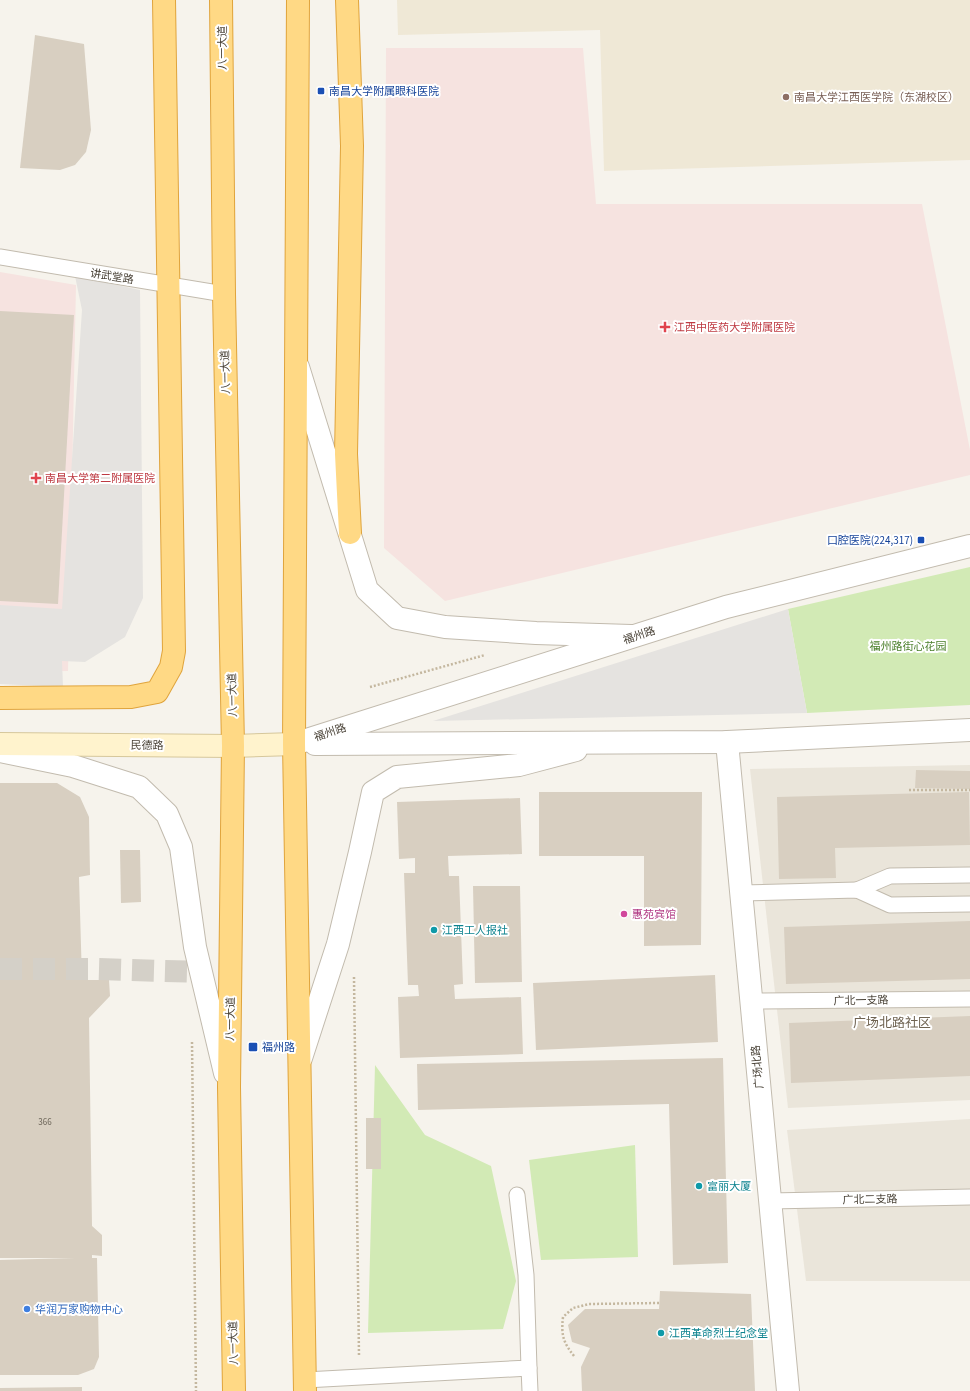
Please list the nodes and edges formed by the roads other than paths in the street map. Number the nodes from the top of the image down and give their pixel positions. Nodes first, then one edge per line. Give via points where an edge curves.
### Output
1 (164, 0) edge
2 (221, 0) edge
3 (298, 0) edge
4 (347, 0) edge
5 (0, 257) edge
6 (168, 285) junction
7 (224, 294) junction
8 (295, 356) junction
9 (350, 534) junction
10 (970, 546) edge
11 (634, 636) junction
12 (0, 698) edge
13 (970, 730) edge
14 (606, 742) junction
15 (727, 742) junction
16 (0, 744) edge
17 (294, 744) junction
18 (233, 746) junction
19 (0, 751) edge
20 (970, 875) edge
21 (857, 890) junction
22 (741, 893) junction
23 (970, 904) edge
24 (970, 999) edge
25 (751, 1001) junction
26 (299, 1063) junction
27 (229, 1087) junction
28 (517, 1195) dead end
29 (970, 1197) edge
30 (770, 1201) junction
31 (529, 1368) junction
32 (305, 1386) edge
33 (234, 1391) edge
34 (530, 1391) edge
35 (788, 1391) edge

1 - 6 highway
2 - 7 highway, 八一大道
3 - 8 highway
4 - 9 highway via 352,146 346,454
5 - 6 lane, 讲武堂路
6 - 7 lane, 讲武堂路
6 - 12 highway via 174,651 171,667 157,692 131,697
7 - 18 highway, 八一大道
8 - 9 street
8 - 17 highway
9 - 11 street via 367,590 397,618 445,627
10 - 11 street, 福州路 via 726,607
11 - 17 street, 福州路
13 - 15 street, 福州路
14 - 15 street, 福州路
14 - 17 street, 福州路
14 - 26 street via 519,765 397,777 373,792 338,944
15 - 22 street, 广场北路
16 - 18 main road, 民德路
17 - 18 main road, 民德路
17 - 26 highway
18 - 27 highway, 八一大道
19 - 27 street via 73,766 139,787 167,814 181,847 195,947
20 - 21 lane via 890,876
21 - 22 lane
21 - 23 lane via 890,905
22 - 25 street, 广场北路
24 - 25 lane, 广北一支路
25 - 30 street, 广场北路
26 - 32 highway
27 - 33 highway, 八一大道
28 - 31 lane via 526,1275
29 - 30 lane, 广北二支路
30 - 35 street, 广场北路
31 - 32 lane via 360,1377
31 - 34 lane

